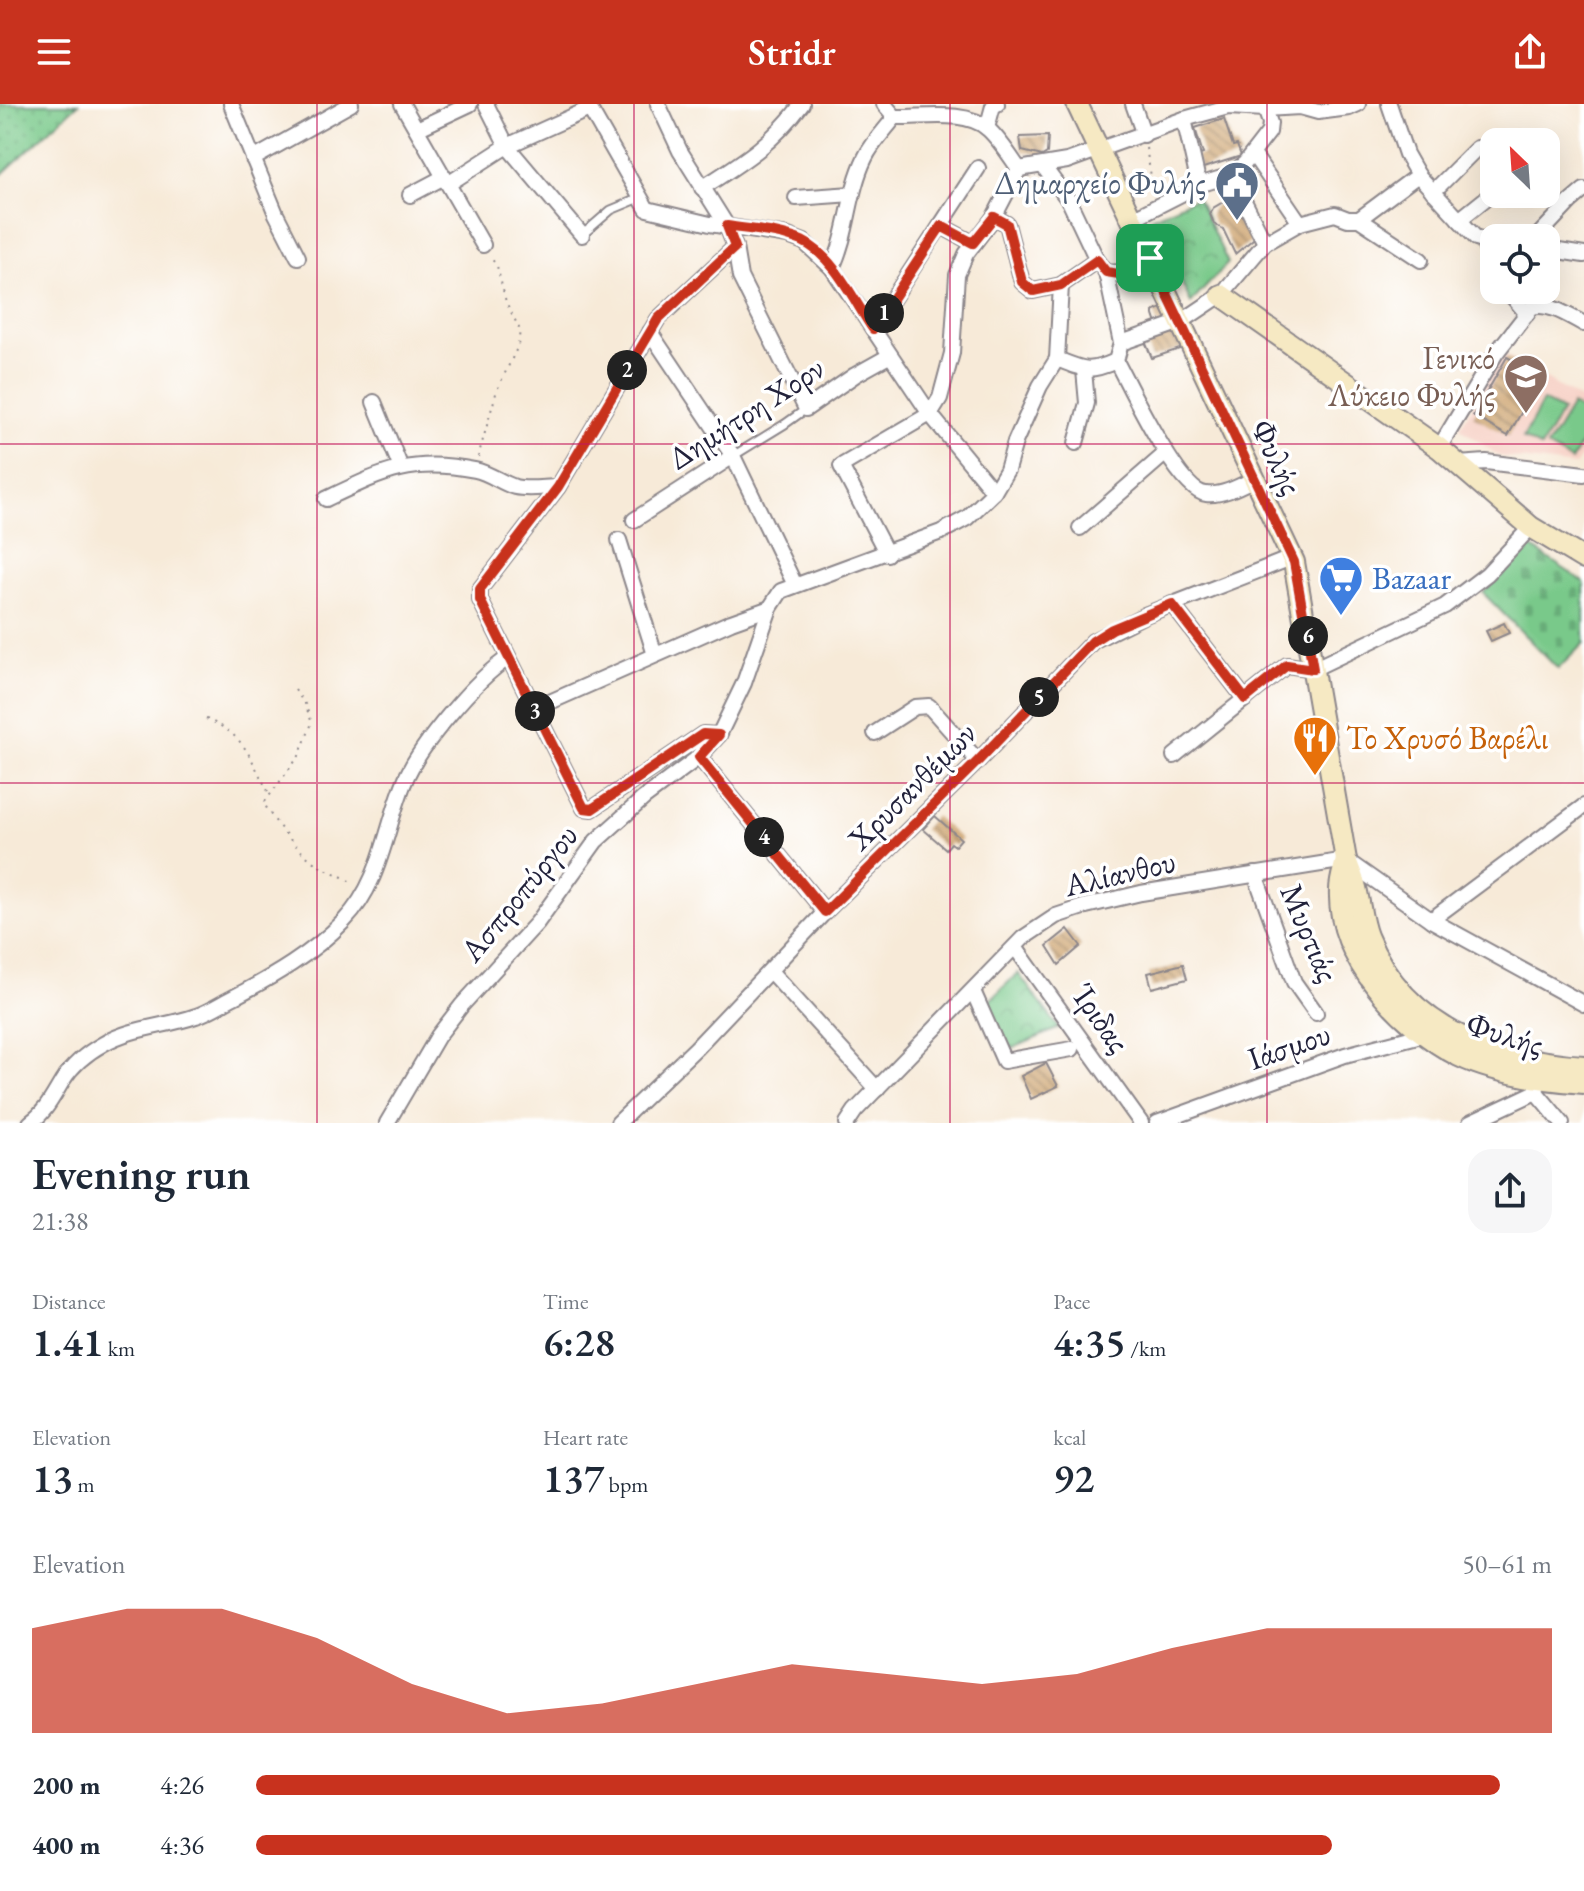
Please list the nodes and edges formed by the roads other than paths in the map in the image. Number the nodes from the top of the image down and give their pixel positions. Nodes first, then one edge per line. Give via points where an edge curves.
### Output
1 (231, 104) edge
2 (351, 104) edge
3 (402, 104) edge
4 (470, 104) edge
5 (486, 104) edge
6 (658, 104) edge
7 (802, 104) edge
8 (884, 104) edge
9 (997, 104) edge
10 (1077, 104) edge
11 (1133, 104) edge
12 (1358, 104) edge
13 (1389, 104) edge
14 (588, 106) edge
15 (1300, 106) edge
16 (1204, 109) edge
17 (1265, 109) junction
18 (895, 117) junction
19 (1184, 119) junction
20 (987, 128) junction
21 (417, 129) junction
22 (1144, 135) junction
23 (507, 146) junction
24 (1477, 148) dead end
25 (1099, 150) junction
26 (1253, 154) junction
27 (253, 159) junction
28 (1043, 166) junction
29 (978, 168) dead end
30 (1019, 169) junction
31 (1231, 175) junction
32 (1418, 175) junction
33 (446, 180) junction
34 (1199, 185) junction
35 (702, 188) junction
36 (1584, 190) edge
37 (1433, 192) junction
38 (852, 194) junction
39 (410, 195) dead end
40 (640, 198) junction
41 (796, 198) dead end
42 (1480, 203) edge
43 (994, 217) junction
44 (1132, 219) junction
45 (1359, 219) junction
46 (1459, 220) junction
47 (1300, 223) junction
48 (1549, 224) edge
49 (727, 226) junction
50 (941, 226) junction
51 (582, 235) joint
52 (1480, 239) edge
53 (973, 243) junction
54 (1265, 243) junction
55 (483, 245) road end
56 (735, 247) junction
57 (1560, 251) edge
58 (1584, 255) edge
59 (298, 257) dead end
60 (1150, 258) junction
61 (1421, 260) dead end
62 (1101, 266) junction
63 (832, 268) junction
64 (1061, 285) junction
65 (1221, 295) junction
66 (1519, 304) edge
67 (1527, 314) junction
68 (1181, 322) junction
69 (1584, 324) edge
70 (873, 329) junction
71 (650, 332) junction
72 (1121, 343) junction
73 (889, 356) junction
74 (1057, 359) junction
75 (1116, 361) junction
76 (1084, 370) junction
77 (374, 402) dead end
78 (806, 409) junction
79 (930, 414) junction
80 (1076, 443) dead end
81 (1439, 448) junction
82 (1166, 453) junction
83 (733, 456) junction
84 (1458, 464) junction
85 (401, 468) junction
86 (1584, 474) edge
87 (1254, 479) junction
88 (558, 487) junction
89 (994, 492) junction
90 (326, 499) dead end
91 (634, 520) dead end
92 (1531, 527) junction
93 (1080, 528) dead end
94 (619, 540) dead end
95 (887, 554) junction
96 (1291, 558) junction
97 (1584, 559) edge
98 (795, 585) junction
99 (1172, 604) junction
100 (770, 608) junction
101 (655, 655) junction
102 (508, 658) junction
103 (1313, 669) junction
104 (1245, 699) junction
105 (534, 709) junction
106 (875, 733) dead end
107 (719, 735) junction
108 (1174, 756) dead end
109 (699, 757) junction
110 (978, 761) junction
111 (1583, 809) edge
112 (1346, 860) junction
113 (1255, 874) junction
114 (825, 912) junction
115 (1431, 920) junction
116 (1015, 947) junction
117 (770, 971) junction
118 (973, 991) junction
119 (1584, 1004) edge
120 (1316, 1013) dead end
121 (1432, 1029) junction
122 (1072, 1049) dead end
123 (1584, 1066) edge
124 (1539, 1077) junction
125 (1584, 1083) edge
126 (877, 1089) junction
127 (30, 1123) edge
128 (387, 1123) edge
129 (618, 1123) edge
130 (847, 1123) edge
131 (1141, 1123) edge
132 (1157, 1123) edge
133 (1470, 1123) edge
134 (1562, 1123) edge

1 - 27 street
2 - 27 street
3 - 21 street
4 - 21 street
5 - 23 street
6 - 35 street
7 - 35 street via 755,154
8 - 18 street
9 - 20 street
10 - 25 main road, Φυλής
11 - 22 street
12 - 15 street via 1318,112
13 - 32 street
14 - 23 street
14 - 40 street
15 - 17 street
16 - 17 street
16 - 19 street
17 - 26 street via 1269,132
18 - 20 street via 964,117
18 - 38 street via 865,156
19 - 22 street
19 - 34 street
20 - 30 street
21 - 33 street
22 - 25 street
23 - 33 street
23 - 51 street
24 - 37 street
25 - 28 street
25 - 44 main road, Φυλής
26 - 31 street
26 - 47 street
27 - 59 street
28 - 30 street
28 - 62 street via 1069,201
29 - 50 street
30 - 43 street
31 - 34 street
31 - 54 street
32 - 37 street
32 - 45 street
33 - 39 street
33 - 55 street
34 - 44 street
35 - 49 street
36 - 48 street
37 - 46 street
38 - 41 street
38 - 63 street
40 - 49 street via 647,209
40 - 51 lane via 611,210
42 - 46 street
43 - 53 street
43 - 64 street via 1007,224 1022,282 1033,291
44 - 60 main road, Φυλής
45 - 47 street via 1335,214
45 - 61 street
46 - 52 street
47 - 54 street
49 - 56 street
49 - 63 street via 804,242
50 - 53 street
50 - 70 street
53 - 79 street via 957,275 952,353
54 - 65 street
56 - 71 street
56 - 78 street via 740,277
57 - 58 street
60 - 62 street via 1119,274
60 - 68 main road, Φυλής
62 - 64 street
62 - 72 street
63 - 70 street
64 - 74 street
65 - 68 street
65 - 81 main road
66 - 67 street
67 - 69 street via 1539,305
67 - 81 street via 1496,353
68 - 72 street
68 - 87 main road, Φυλής
70 - 73 street
71 - 83 street
71 - 88 street
72 - 75 street
73 - 78 street, Δημήτρη Χορν
73 - 79 street
74 - 76 street
74 - 89 street
75 - 76 street
75 - 82 street
76 - 80 street via 1087,403
77 - 85 street
78 - 83 lane, Δημήτρη Χορν
79 - 89 street
79 - 95 street via 841,466
81 - 84 main road
82 - 87 street via 1189,486 1205,494
82 - 93 street
83 - 91 street, Δημήτρη Χορν
83 - 98 street
84 - 86 street via 1486,462
84 - 92 main road
85 - 88 street via 474,470 516,487
85 - 90 street
87 - 96 main road, Φυλής
88 - 102 street via 480,589 480,600
89 - 95 street, Ασπροπύργου via 967,518
92 - 97 main road
92 - 103 street via 1487,574 1445,606
94 - 101 street
95 - 98 street, Ασπροπύργου
96 - 99 street, Χρυσανθέμων
96 - 103 main road, Φυλής via 1299,577
98 - 100 street, Ασπροπύργου via 781,591
99 - 104 street
99 - 110 street, Χρυσανθέμων via 1093,641
100 - 101 street
100 - 107 street, Ασπροπύργου
101 - 105 street
102 - 105 street
102 - 127 street via 492,668 439,727 405,779 378,868 346,919 311,952 199,1016 105,1042 76,1062 51,1102
103 - 104 street via 1287,665
103 - 112 main road, Φυλής
104 - 108 street
105 - 107 street via 584,808 592,809 703,734
106 - 110 street via 915,707 929,706
107 - 109 street, Ασπροπύργου
109 - 114 street
109 - 128 street, Ασπροπύργου via 596,841 537,923 438,1036
110 - 114 street, Χρυσανθέμων
111 - 115 street
112 - 113 street, Αλίανθου
112 - 115 street
112 - 121 main road, Φυλής via 1340,890 1354,948 1376,988 1401,1015
113 - 116 street, Αλίανθου via 1086,906 1056,916
113 - 120 street, Μυρτιάς via 1294,982
114 - 117 street, Χρυσανθέμων
115 - 119 street
116 - 118 street, Αλίανθου
116 - 131 street, Ίριδας
117 - 126 street
117 - 129 street, Χρυσανθέμων
118 - 122 street via 1004,1061
118 - 126 street, Αλίανθου
121 - 124 main road, Φυλής via 1461,1057
121 - 132 street, Ιάσμου
123 - 124 main road, Φυλής
124 - 125 main road, Φυλής
124 - 133 street
124 - 134 street
126 - 130 street, Αλίανθου

